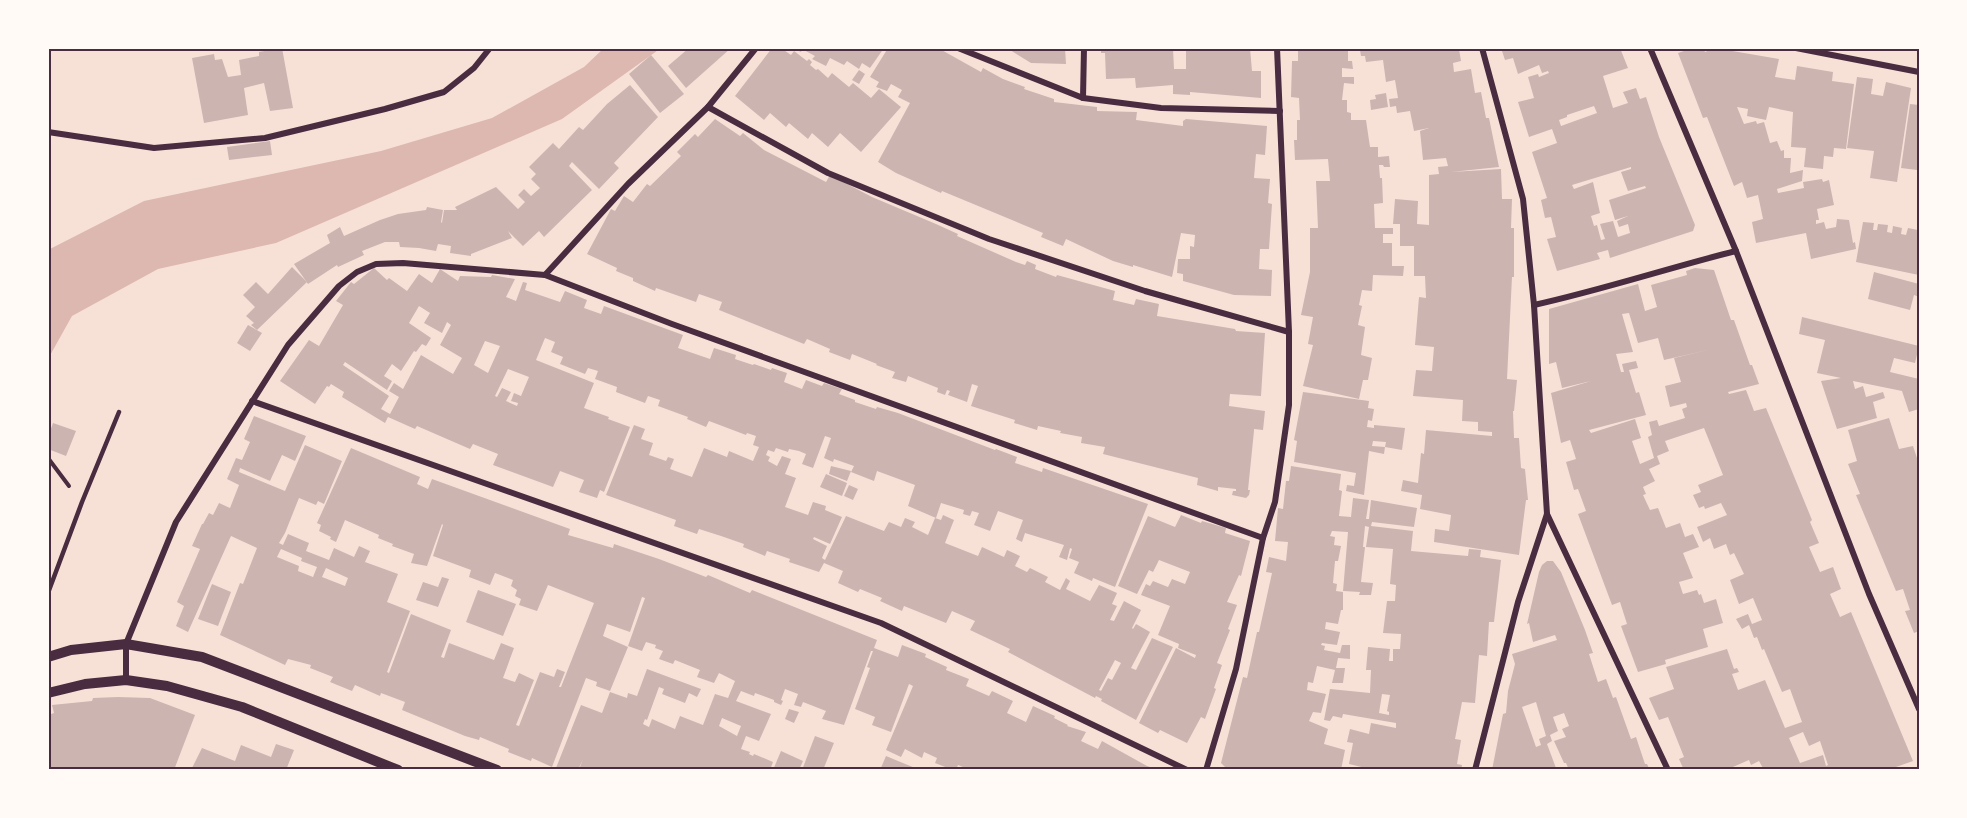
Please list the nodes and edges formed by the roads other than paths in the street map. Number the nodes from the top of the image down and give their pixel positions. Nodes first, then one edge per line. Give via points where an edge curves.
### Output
1 (490, 48) edge
2 (756, 48) edge
3 (958, 48) edge
4 (1084, 48) edge
5 (1277, 48) edge
6 (1482, 48) edge
7 (1650, 48) edge
8 (1796, 48) edge
9 (1833, 51) edge
10 (1919, 72) edge
11 (1083, 98) junction
12 (708, 106) junction
13 (1280, 111) junction
14 (48, 132) edge
15 (1736, 251) junction
16 (545, 275) junction
17 (1534, 305) junction
18 (1289, 332) junction
19 (252, 401) junction
20 (119, 412) dead end
21 (1547, 514) junction
22 (1263, 538) junction
23 (48, 593) edge
24 (126, 644) junction
25 (48, 657) edge
26 (126, 680) junction
27 (48, 693) edge
28 (1919, 709) edge
29 (398, 770) edge
30 (497, 770) edge
31 (1187, 770) edge
32 (1206, 770) edge
33 (1475, 770) edge
34 (1668, 770) edge

1 - 14 street via 474,68 444,92 265,138 154,148
2 - 12 street
3 - 11 street
4 - 11 street
5 - 13 street
6 - 17 street via 1523,199
7 - 15 street
8 - 9 street
9 - 10 street
11 - 13 street via 1161,108
12 - 16 street via 628,184
12 - 18 street via 828,173 989,239 1144,291
13 - 18 street
15 - 17 street
15 - 28 street via 1869,594
16 - 19 street via 403,263 376,264 357,272 339,286 288,345
16 - 22 street
17 - 21 street
18 - 22 street via 1289,405 1275,501
19 - 24 street via 176,522
19 - 31 street via 881,623
20 - 23 lane
21 - 33 street via 1518,602
21 - 34 street
22 - 32 street via 1236,669
24 - 25 street via 71,650
24 - 26 street
24 - 30 street via 202,657
26 - 27 street
26 - 29 street via 167,686 242,707

